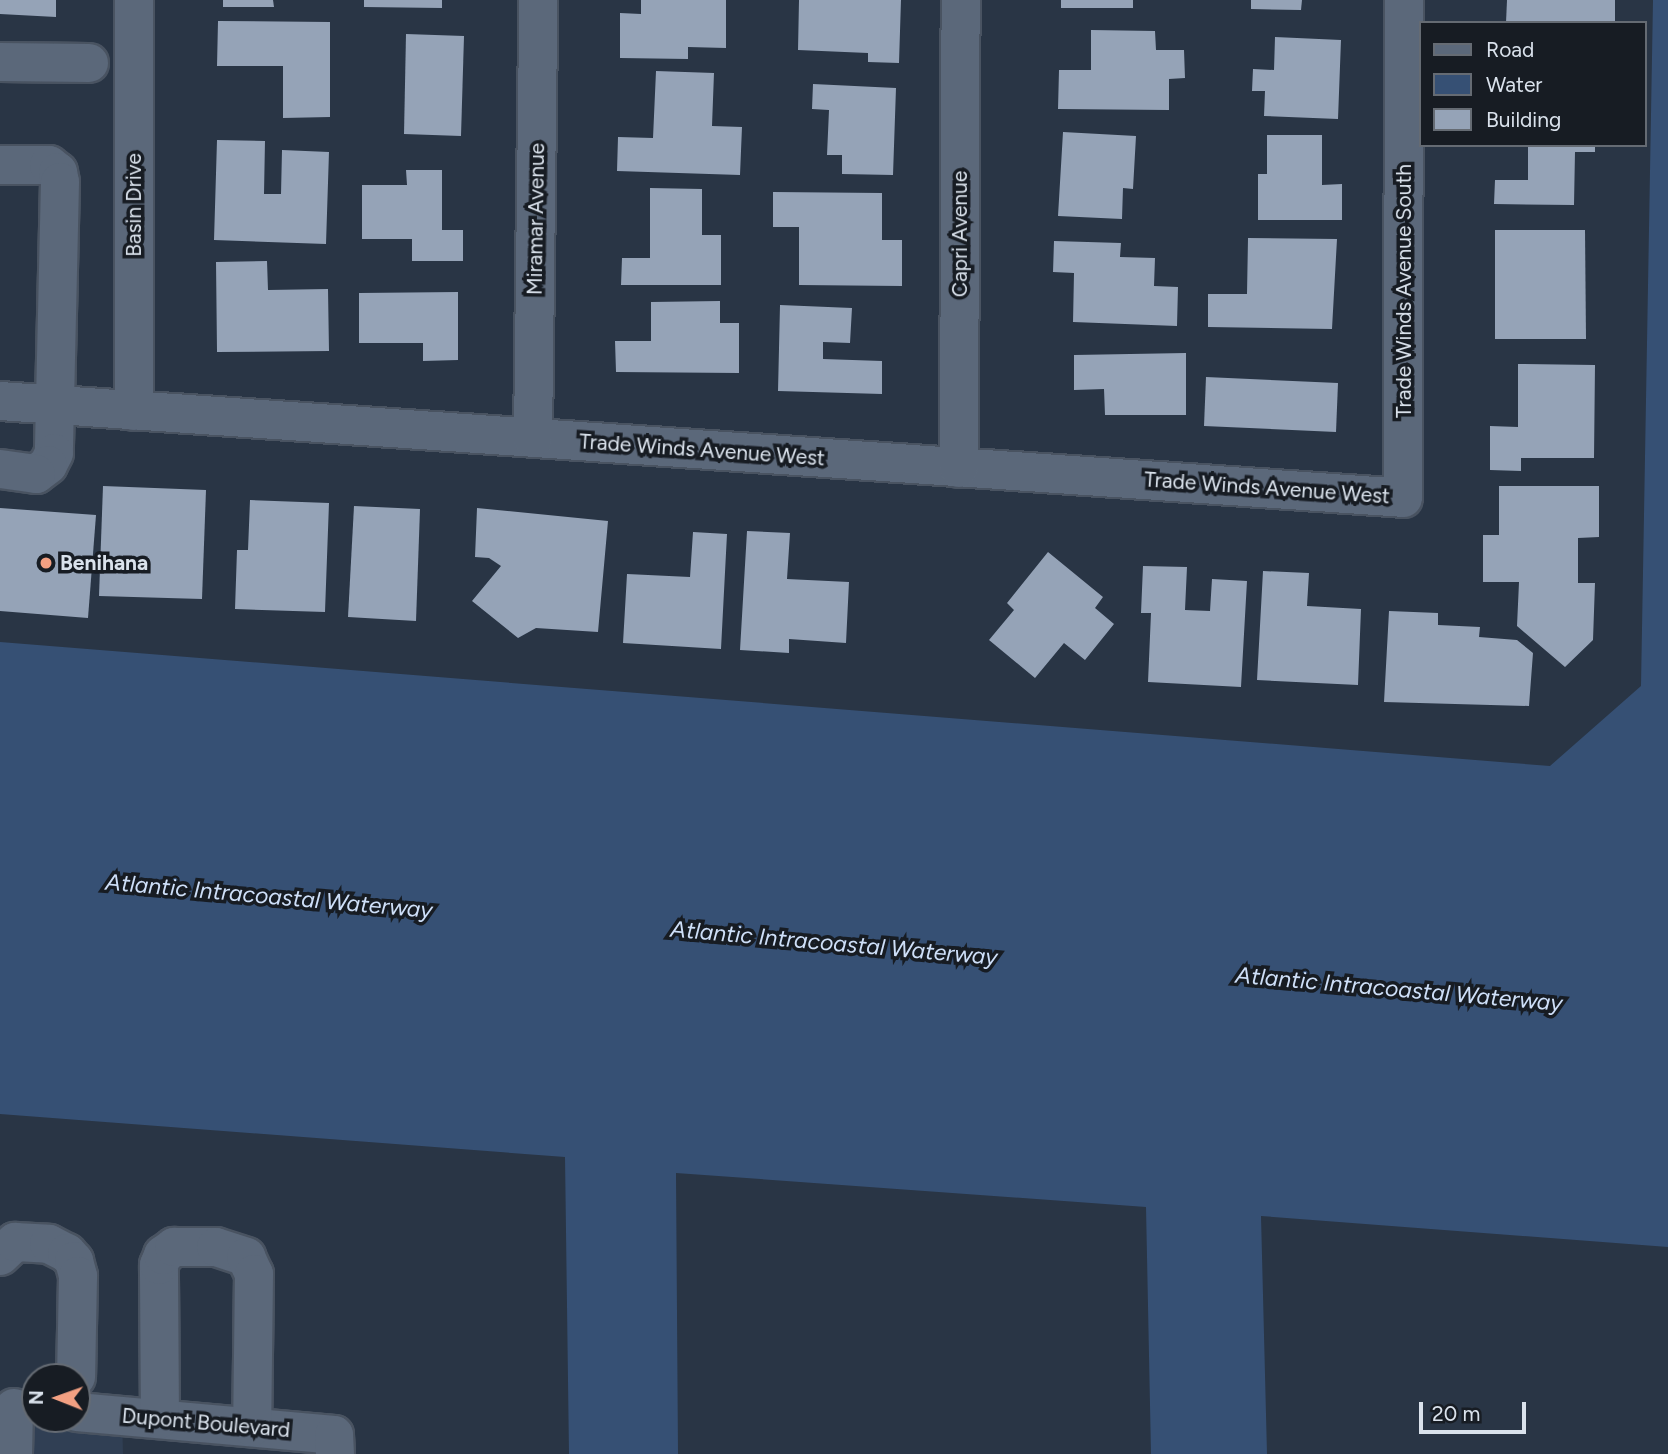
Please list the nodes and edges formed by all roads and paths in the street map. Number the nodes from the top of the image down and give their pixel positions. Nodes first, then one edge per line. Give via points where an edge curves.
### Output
1 (134, 0) edge
2 (538, 0) edge
3 (961, 0) edge
4 (1404, 0) edge
5 (0, 62) edge
6 (89, 63) dead end
7 (0, 165) edge
8 (0, 401) edge
9 (56, 406) junction
10 (134, 411) junction
11 (533, 438) junction
12 (959, 467) junction
13 (0, 469) edge
14 (1403, 498) joint
15 (0, 1256) edge
16 (76, 1363) edge
17 (16, 1408) edge
18 (91, 1413) edge
19 (160, 1419) junction
20 (252, 1427) junction
21 (335, 1444) edge
22 (13, 1454) edge

1 - 10 street, Basin Drive
2 - 11 street, Miramar Avenue
3 - 12 street, Capri Avenue
4 - 14 street, Trade Winds Avenue South
5 - 6 street
7 - 9 street via 49,166 58,172
8 - 9 street, Trade Winds Avenue West
9 - 10 street, Trade Winds Avenue West
9 - 13 street via 54,453 48,465 36,474
10 - 11 street, Trade Winds Avenue West
11 - 12 street, Trade Winds Avenue West
12 - 14 street, Trade Winds Avenue West
15 - 16 street via 15,1242 49,1244 74,1261 78,1276
17 - 22 street
18 - 19 street, Dupont Boulevard
19 - 20 street, Dupont Boulevard
19 - 20 street via 159,1265 174,1247 216,1247 246,1257 254,1274
20 - 21 street, Dupont Boulevard

